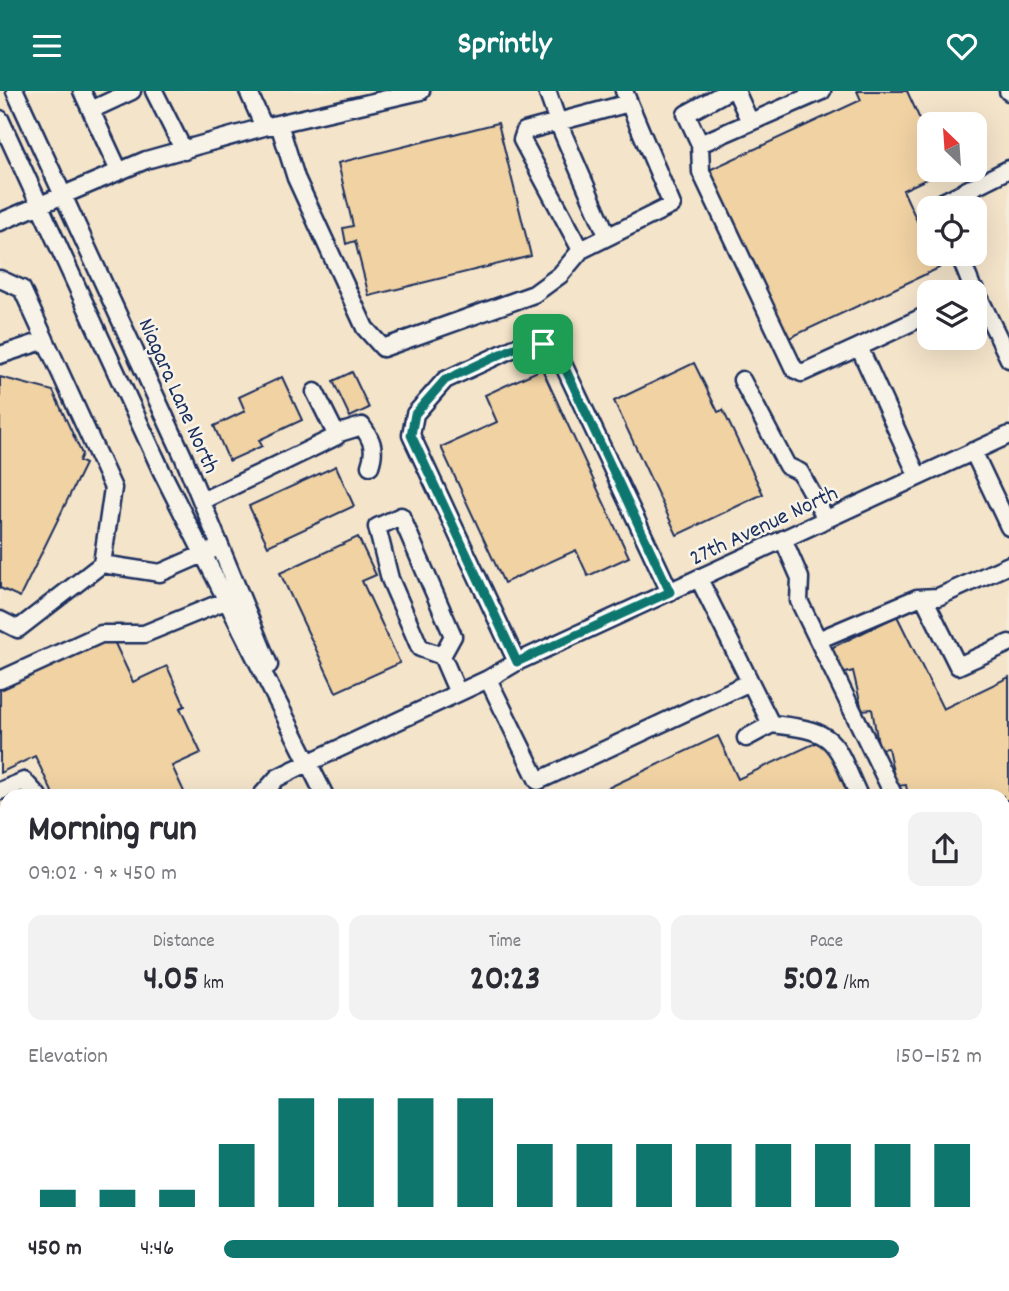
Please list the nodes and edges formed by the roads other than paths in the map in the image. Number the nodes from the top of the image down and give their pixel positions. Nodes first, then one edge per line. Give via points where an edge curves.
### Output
1 (15, 91) edge
2 (82, 91) edge
3 (132, 91) edge
4 (154, 91) edge
5 (248, 91) edge
6 (421, 91) edge
7 (547, 91) edge
8 (728, 91) edge
9 (736, 91) edge
10 (822, 91) edge
11 (388, 95) edge
12 (626, 97) edge
13 (91, 110) junction
14 (0, 119) edge
15 (558, 122) junction
16 (750, 122) junction
17 (272, 125) junction
18 (700, 144) junction
19 (184, 151) junction
20 (119, 171) junction
21 (1007, 174) edge
22 (63, 194) junction
23 (957, 196) edge
24 (40, 204) junction
25 (0, 222) edge
26 (607, 235) junction
27 (581, 250) junction
28 (0, 279) edge
29 (987, 316) edge
30 (917, 320) edge
31 (43, 341) junction
32 (859, 347) junction
33 (0, 355) edge
34 (1009, 359) edge
35 (742, 380) dead end
36 (315, 392) dead end
37 (336, 434) junction
38 (1009, 435) edge
39 (973, 451) junction
40 (370, 466) dead end
41 (918, 477) junction
42 (202, 501) junction
43 (827, 519) junction
44 (1009, 527) edge
45 (783, 539) junction
46 (221, 545) junction
47 (202, 555) junction
48 (102, 564) junction
49 (1009, 565) edge
50 (699, 579) junction
51 (670, 592) junction
52 (924, 598) junction
53 (225, 601) junction
54 (0, 620) edge
55 (818, 640) junction
56 (1009, 643) edge
57 (442, 656) junction
58 (517, 662) junction
59 (488, 679) junction
60 (0, 680) edge
61 (750, 683) junction
62 (458, 693) junction
63 (291, 723) junction
64 (772, 724) junction
65 (746, 739) dead end
66 (310, 762) junction
67 (5, 789) edge
68 (31, 789) edge
69 (268, 789) edge
70 (322, 789) edge
71 (856, 789) edge
72 (891, 789) edge

1 - 22 street, Niagara Lane North
2 - 13 street
3 - 13 street
4 - 19 street
5 - 17 street
6 - 11 street
7 - 15 street
8 - 18 street via 686,114
9 - 16 street
10 - 16 street
11 - 17 street
12 - 15 street
12 - 26 street via 672,205
13 - 20 street
14 - 24 street, Niagara Lane North
15 - 26 street
15 - 27 street via 525,131 522,140
16 - 18 street
17 - 19 street
17 - 27 street via 365,328 383,348 534,294 560,275
18 - 32 street via 701,172 794,369 802,373
19 - 20 street
20 - 22 street
21 - 23 street
22 - 24 street
22 - 42 street, Niagara Lane North
24 - 25 street
24 - 47 street, Niagara Lane North
26 - 27 street
28 - 31 street via 22,289
29 - 34 street
30 - 32 street
31 - 33 street
31 - 48 street via 113,488
32 - 41 street
35 - 43 street via 787,466 800,472
36 - 37 street
37 - 40 street via 362,426 372,439
37 - 42 street
38 - 39 street, 27th Avenue North
39 - 41 street, 27th Avenue North
39 - 44 street
41 - 43 street, 27th Avenue North
42 - 46 street, Niagara Lane North
43 - 45 street, 27th Avenue North
45 - 50 street, 27th Avenue North
45 - 55 street via 800,578 799,601
46 - 47 street
46 - 63 street, Niagara Lane North
47 - 48 street via 160,573
47 - 53 street, Niagara Lane North
48 - 54 street via 18,629
49 - 52 street via 938,597
50 - 51 street, 27th Avenue North
50 - 61 street
51 - 58 street, 27th Avenue North
51 - 58 street via 556,349 523,344 445,380 415,414 411,435
52 - 55 street
52 - 56 street via 958,666
53 - 60 street via 144,634 101,634
53 - 63 street, Niagara Lane North
55 - 72 street
57 - 57 street via 420,648 390,579 377,527 401,516 453,636
57 - 62 street
58 - 59 street, 27th Avenue North
59 - 61 street via 538,781
59 - 62 street, 27th Avenue North
61 - 64 street
62 - 66 street, 27th Avenue North
63 - 66 street, Niagara Lane North
64 - 65 street
64 - 71 street via 812,729 834,742
66 - 69 street, 27th Avenue North
66 - 70 street, Niagara Lane North
67 - 68 street via 24,781

